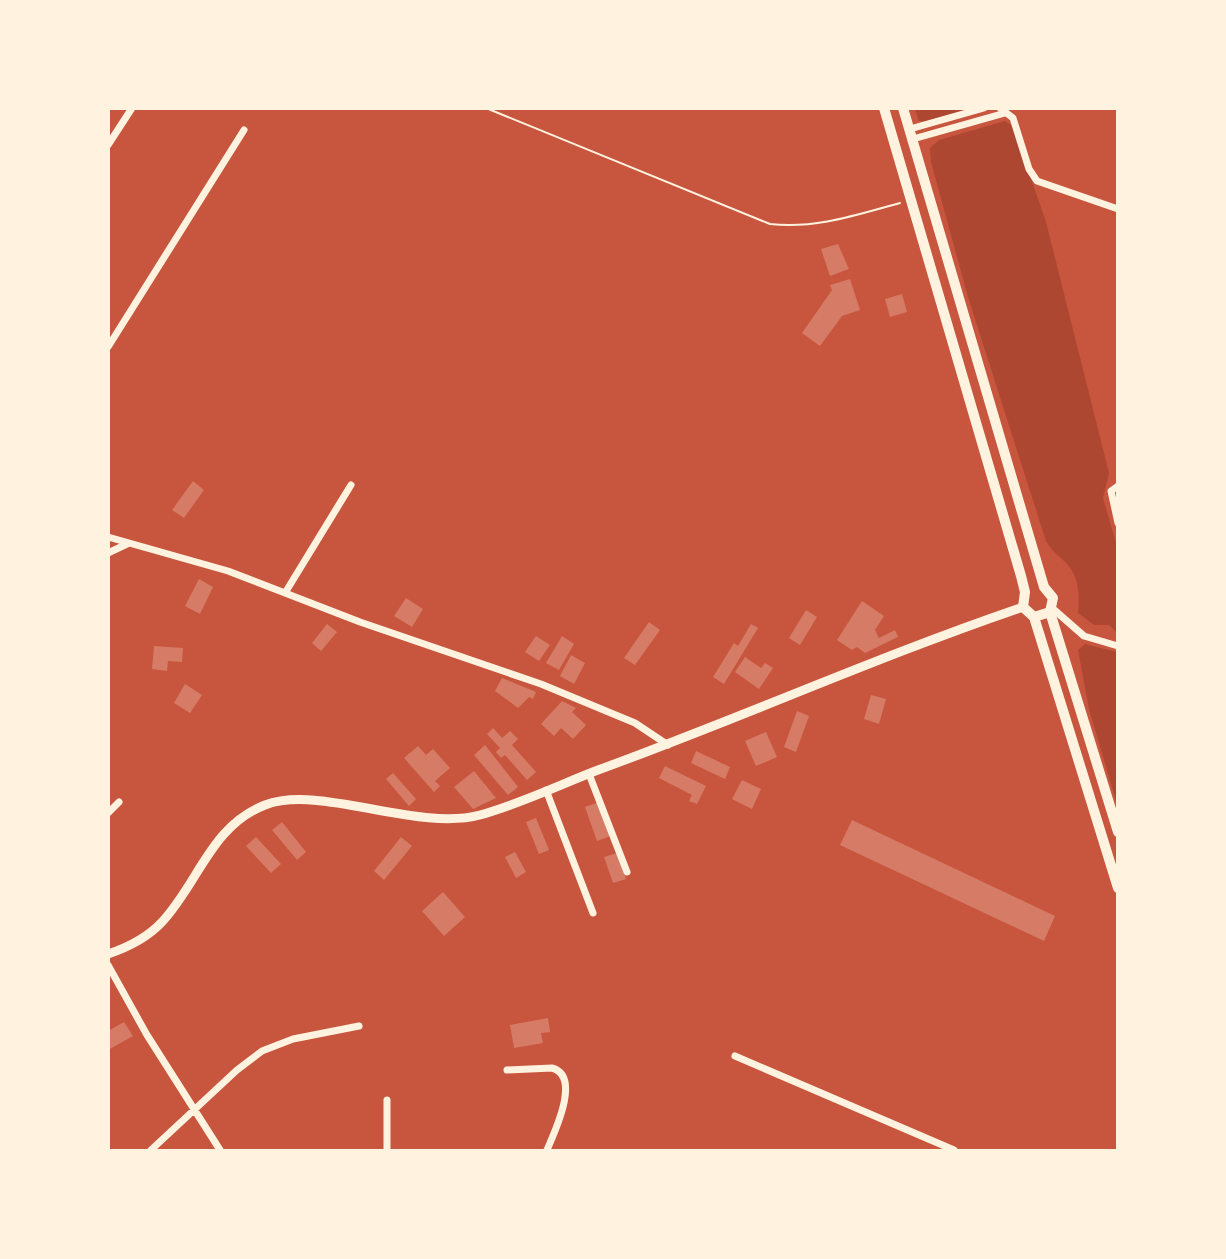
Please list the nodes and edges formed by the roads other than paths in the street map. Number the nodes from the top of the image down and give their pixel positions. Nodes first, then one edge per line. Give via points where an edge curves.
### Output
1 (132, 108) edge
2 (884, 108) edge
3 (903, 108) edge
4 (984, 108) edge
5 (1002, 111) edge
6 (244, 130) dead end
7 (911, 134) junction
8 (108, 145) edge
9 (1118, 209) edge
10 (108, 346) edge
11 (351, 485) dead end
12 (1118, 486) edge
13 (1118, 523) edge
14 (108, 537) edge
15 (127, 544) junction
16 (108, 553) edge
17 (1044, 587) junction
18 (1025, 592) junction
19 (285, 593) junction
20 (1023, 607) junction
21 (1051, 610) junction
22 (1034, 617) junction
23 (1118, 646) edge
24 (668, 745) junction
25 (589, 774) junction
26 (546, 790) junction
27 (119, 802) dead end
28 (108, 813) edge
29 (1118, 832) edge
30 (627, 872) dead end
31 (1118, 888) edge
32 (593, 913) dead end
33 (108, 954) edge
34 (108, 965) edge
35 (359, 1026) dead end
36 (736, 1056) dead end
37 (507, 1070) dead end
38 (387, 1100) dead end
39 (194, 1112) junction
40 (150, 1150) edge
41 (220, 1150) edge
42 (387, 1150) edge
43 (547, 1150) edge
44 (954, 1150) edge

1 - 8 street
2 - 18 main road
3 - 7 main road
4 - 7 street
5 - 7 street
5 - 9 street via 1016,124 1037,181
6 - 10 street
7 - 17 main road
11 - 19 street
12 - 13 street via 1111,491
14 - 15 street
15 - 16 street
15 - 19 street via 228,571
17 - 18 main road
17 - 21 main road via 1051,594
18 - 20 main road
19 - 24 street via 611,712
20 - 22 main road
20 - 24 street via 923,642
21 - 22 main road
21 - 23 street via 1073,630
21 - 29 main road
22 - 31 main road
24 - 25 street
25 - 26 street
25 - 30 street
26 - 32 street
26 - 33 street via 461,819 310,802 269,804 231,823 153,931
27 - 28 street
34 - 39 street
35 - 39 street via 293,1039 262,1051
36 - 44 street
37 - 43 street via 552,1068 564,1078 563,1108
38 - 42 street
39 - 40 street
39 - 41 street

